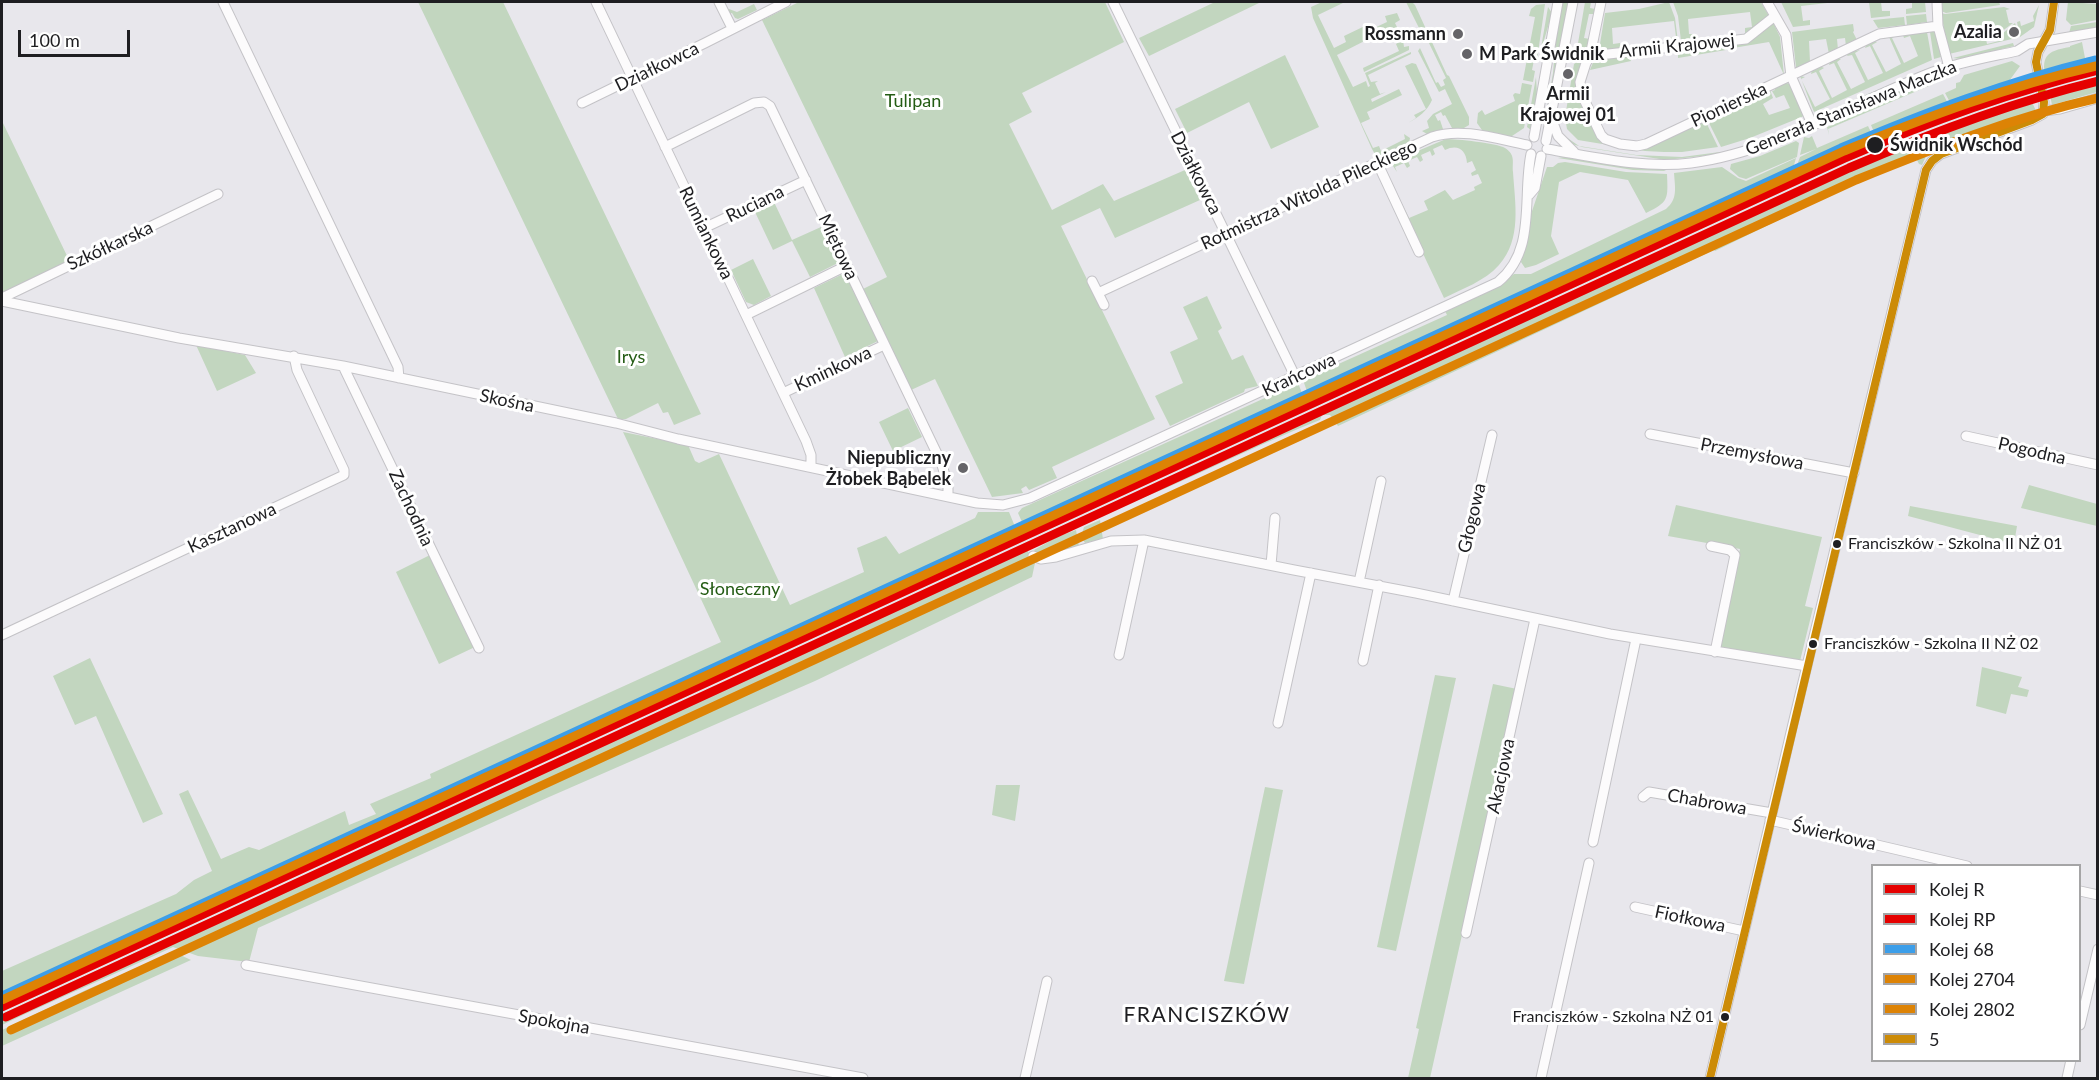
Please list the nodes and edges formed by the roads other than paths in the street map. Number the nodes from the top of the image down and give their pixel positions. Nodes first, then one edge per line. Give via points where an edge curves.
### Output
1 (223, 2) edge
2 (596, 2) edge
3 (719, 2) edge
4 (786, 2) edge
5 (1113, 2) edge
6 (1558, 2) edge
7 (1573, 2) edge
8 (1601, 2) edge
9 (1767, 2) edge
10 (1937, 2) edge
11 (2054, 2) edge
12 (1775, 16) junction
13 (1938, 26) junction
14 (732, 28) junction
15 (2097, 32) edge
16 (2044, 42) junction
17 (2017, 51) junction
18 (1590, 56) junction
19 (2037, 56) junction
20 (1949, 67) junction
21 (1791, 76) junction
22 (632, 79) junction
23 (2097, 98) edge
24 (582, 103) dead end
25 (2044, 111) junction
26 (1552, 120) junction
27 (1812, 124) junction
28 (665, 147) junction
29 (1538, 149) junction
30 (1576, 154) junction
31 (1377, 162) junction
32 (806, 180) junction
33 (218, 194) dead end
34 (704, 228) junction
35 (1226, 234) junction
36 (1419, 252) dead end
37 (846, 266) junction
38 (1092, 281) dead end
39 (1098, 293) junction
40 (2, 299) edge
41 (1104, 304) dead end
42 (746, 315) junction
43 (884, 345) junction
44 (294, 356) junction
45 (343, 366) junction
46 (1295, 376) junction
47 (399, 378) junction
48 (783, 393) junction
49 (1650, 434) dead end
50 (1491, 435) dead end
51 (1966, 436) dead end
52 (2097, 465) edge
53 (811, 466) junction
54 (1854, 473) junction
55 (1381, 481) dead end
56 (948, 496) junction
57 (1012, 503) joint
58 (1275, 518) dead end
59 (1144, 540) junction
60 (1711, 546) dead end
61 (1034, 556) dead end
62 (1271, 565) junction
63 (1311, 573) junction
64 (1359, 582) junction
65 (1379, 585) junction
66 (1453, 601) junction
67 (1535, 619) junction
68 (2, 635) edge
69 (1636, 639) junction
70 (479, 648) dead end
71 (1715, 652) junction
72 (1119, 655) dead end
73 (1363, 661) dead end
74 (1807, 666) junction
75 (1278, 723) dead end
76 (1643, 796) dead end
77 (1771, 817) junction
78 (1593, 842) dead end
79 (1589, 863) dead end
80 (1959, 864) edge
81 (2081, 891) edge
82 (2097, 895) edge
83 (1635, 907) dead end
84 (1744, 931) junction
85 (1467, 933) dead end
86 (2097, 949) edge
87 (246, 965) dead end
88 (1047, 981) dead end
89 (2081, 1017) edge
90 (2071, 1062) edge
91 (863, 1078) edge
92 (1025, 1078) edge
93 (1540, 1078) edge
94 (1710, 1078) edge
95 (2067, 1078) edge

1 - 47 street via 398,367
2 - 22 street, Rumiankowa
3 - 14 street
4 - 14 street, Działkowca
5 - 35 street, Działkowca
6 - 29 street via 1534,137 1529,140
7 - 26 street, Krańcowa
8 - 18 street, Armii Krajowej
9 - 12 street
10 - 13 street
11 - 16 street via 2052,25
12 - 18 street, Armii Krajowej via 1746,39
12 - 21 street via 1786,35
13 - 20 street
13 - 21 street, Pionierska via 1884,33
14 - 22 street, Działkowca
15 - 16 street, Generała Stanisława Maczka
16 - 17 street, Generała Stanisława Maczka via 2028,44
16 - 19 street
17 - 19 street, Generała Stanisława Maczka
17 - 20 street, Generała Stanisława Maczka
18 - 21 street, Pionierska via 1580,82 1582,95 1601,135 1629,146 1646,144
19 - 25 street
20 - 27 street, Generała Stanisława Maczka
21 - 27 street
22 - 24 street, Działkowca
22 - 28 street, Rumiankowa
23 - 25 street
25 - 54 street via 2032,120 1941,154 1928,166
26 - 29 street, Krańcowa
26 - 30 street via 1559,138
27 - 30 street, Generała Stanisława Maczka via 1749,150 1691,163 1637,164
28 - 32 street, Miętowa via 754,103 764,102 772,110
28 - 34 street, Rumiankowa
29 - 30 street, Generała Stanisława Maczka
29 - 31 street, Rotmistrza Witolda Pileckiego via 1449,132
29 - 46 street, Krańcowa via 1527,187 1526,222 1519,254 1509,272 1498,282
31 - 35 street, Rotmistrza Witolda Pileckiego
31 - 36 street, Rotmistrza Witolda Pileckiego
32 - 34 street, Ruciana
32 - 37 street, Miętowa
33 - 40 street, Szkółkarska
34 - 42 street, Rumiankowa
35 - 39 street, Rotmistrza Witolda Pileckiego
35 - 46 street, Działkowca
37 - 42 street
37 - 43 street, Miętowa
38 - 39 street
39 - 41 street
40 - 44 street, Skośna via 171,337
42 - 48 street, Rumiankowa
43 - 48 street, Kminkowa
43 - 56 street, Miętowa via 940,462
44 - 45 street, Skośna
44 - 68 street, Kasztanowa via 344,475
45 - 47 street, Skośna
45 - 70 street, Zachodnia
46 - 57 street, Krańcowa
47 - 53 street, Skośna
48 - 53 street, Rumiankowa via 810,450
49 - 54 street, Przemysłowa
50 - 66 street, Głogowa
51 - 52 street, Pogodna
53 - 56 street, Skośna
54 - 74 street
55 - 64 street
56 - 57 street, Skośna via 993,505
58 - 62 street
59 - 61 street via 1104,543 1056,557
59 - 62 street
59 - 72 street
60 - 71 street via 1735,555
62 - 63 street
63 - 64 street
63 - 75 street
64 - 65 street
65 - 66 street
65 - 73 street
66 - 67 street
67 - 69 street
67 - 85 street, Akacjowa
69 - 71 street
69 - 78 street
71 - 74 street
74 - 77 street
76 - 77 street, Chabrowa via 1649,792
77 - 80 street, Świerkowa
77 - 84 street
79 - 93 street
81 - 82 street
83 - 84 street, Fiołkowa
84 - 94 street
86 - 89 street
87 - 91 street, Spokojna
88 - 92 street
90 - 95 street

